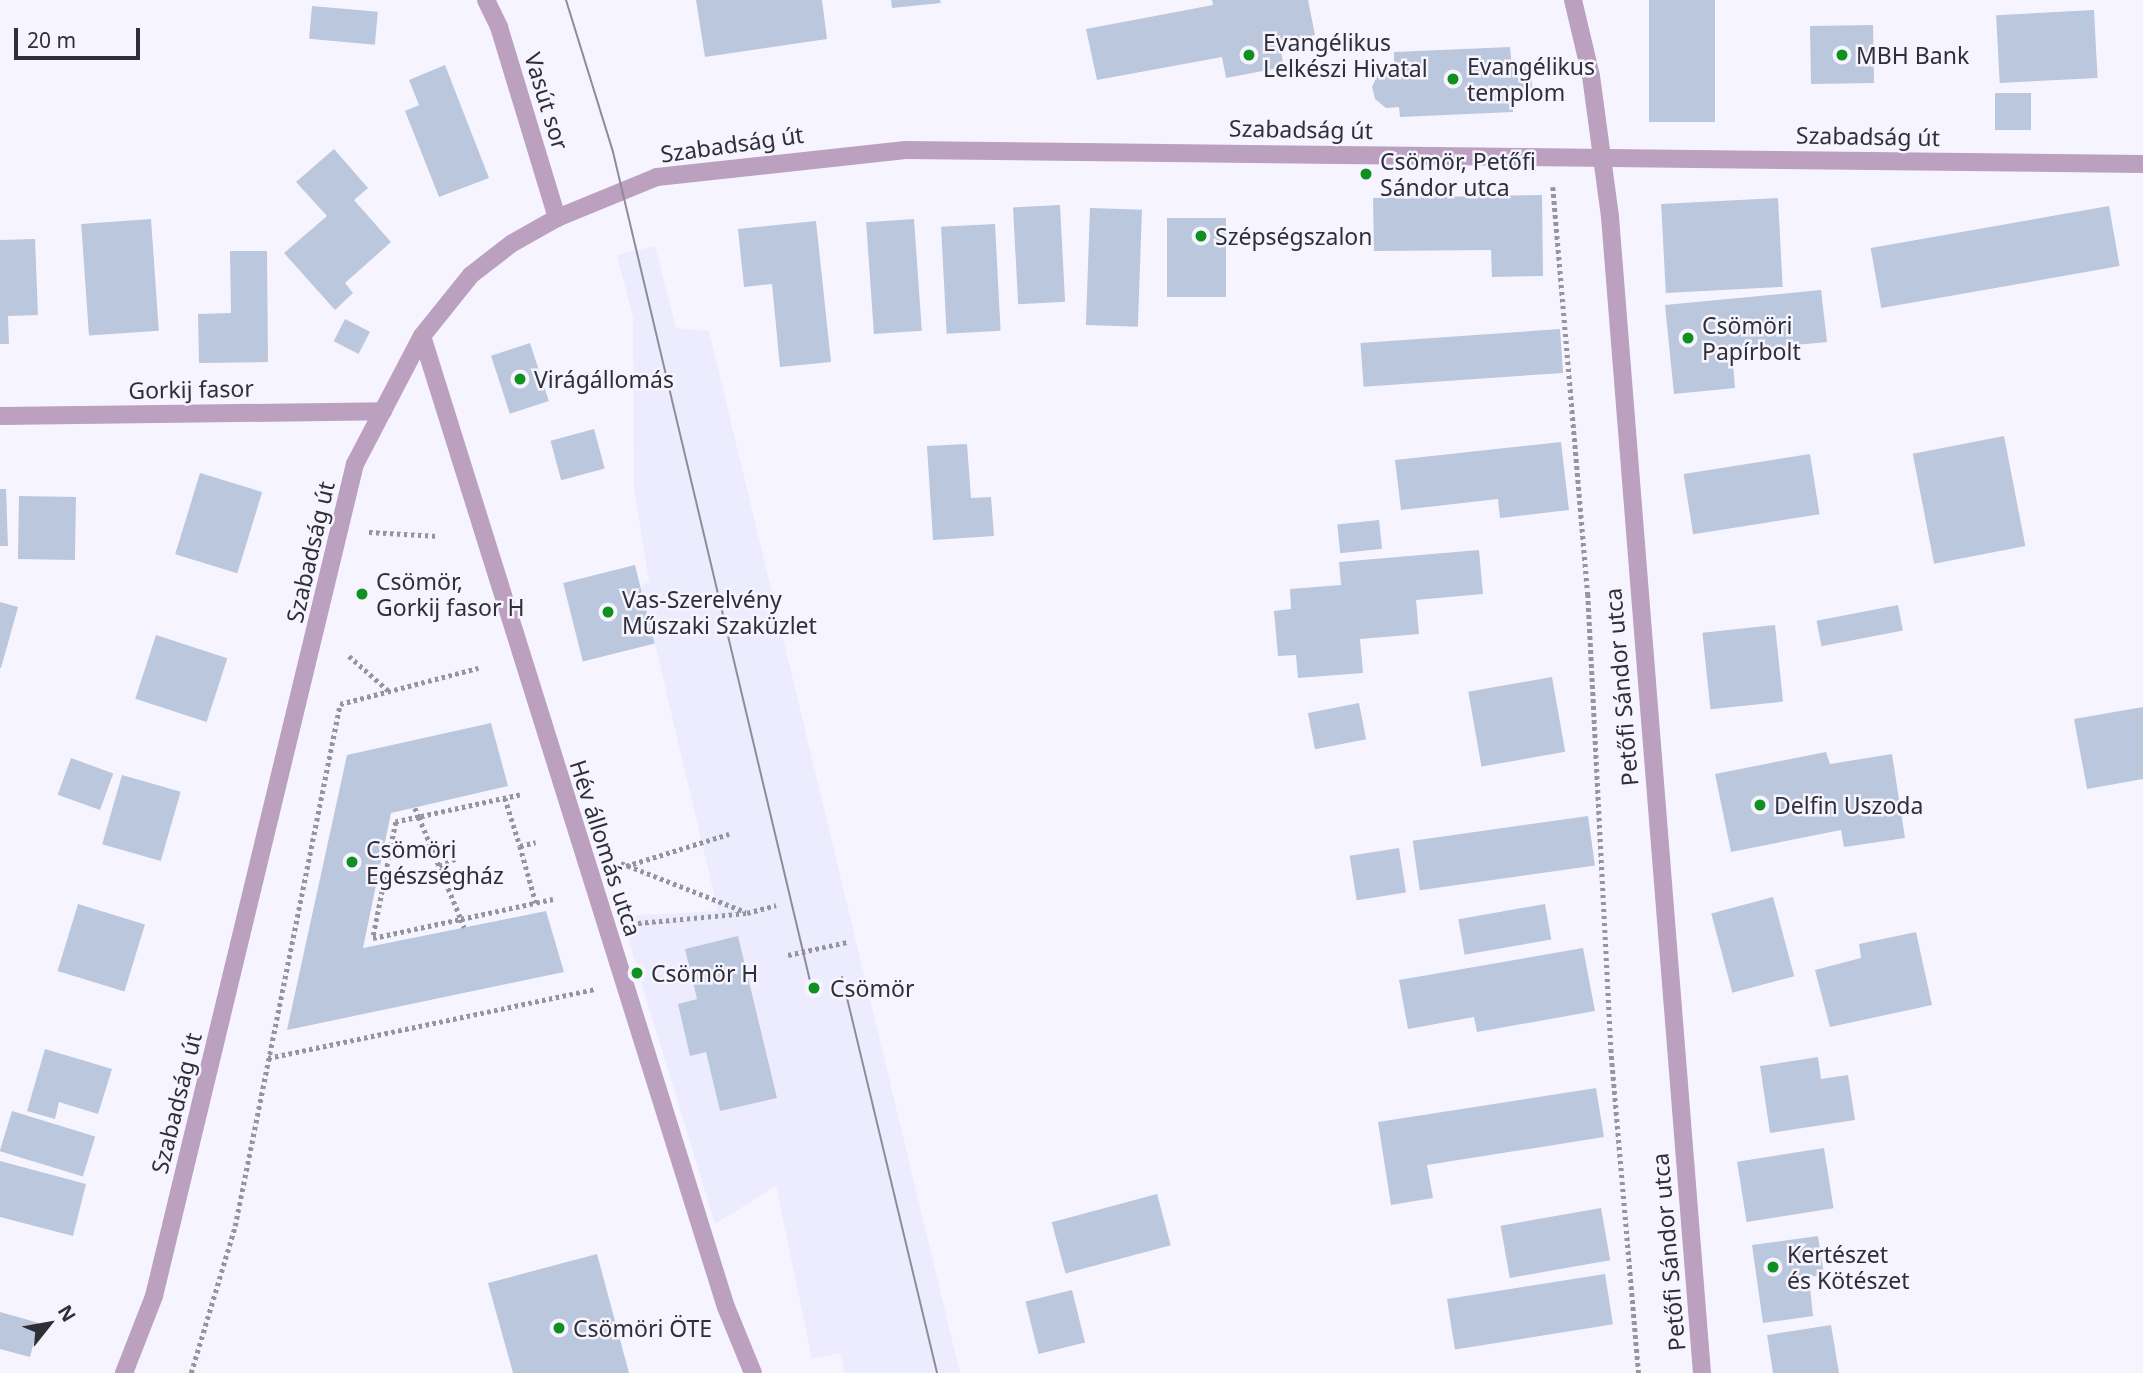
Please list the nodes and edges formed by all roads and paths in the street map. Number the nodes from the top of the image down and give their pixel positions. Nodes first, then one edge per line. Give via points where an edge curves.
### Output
1 (486, 0) edge
2 (1573, 0) edge
3 (1599, 156) junction
4 (2143, 164) edge
5 (1552, 178) dead end
6 (557, 218) junction
7 (422, 336) junction
8 (383, 411) junction
9 (0, 416) edge
10 (364, 532) dead end
11 (439, 536) dead end
12 (349, 656) dead end
13 (478, 668) dead end
14 (389, 691) junction
15 (520, 795) dead end
16 (505, 798) junction
17 (415, 808) dead end
18 (419, 817) junction
19 (729, 834) dead end
20 (536, 842) dead end
21 (520, 846) junction
22 (457, 858) dead end
23 (615, 860) dead end
24 (439, 866) junction
25 (625, 866) junction
26 (553, 899) dead end
27 (536, 903) junction
28 (776, 905) dead end
29 (747, 912) junction
30 (461, 919) junction
31 (626, 924) dead end
32 (464, 927) dead end
33 (847, 942) dead end
34 (788, 956) dead end
35 (624, 983) junction
36 (268, 1058) junction
37 (124, 1373) edge
38 (191, 1373) edge
39 (753, 1373) edge
40 (1639, 1373) edge
41 (1702, 1373) edge

1 - 6 street, Vasút sor via 499,27
2 - 3 street, Petőfi Sándor utca via 1591,76
3 - 4 street, Szabadság út
3 - 6 street, Szabadság út via 906,150 657,177
3 - 41 street, Petőfi Sándor utca via 1609,217
5 - 40 path via 1588,594 1611,1049
6 - 7 street, Szabadság út via 471,275
7 - 8 street, Szabadság út
7 - 35 street, Hév állomás utca
8 - 9 street, Gorkij fasor
8 - 37 street, Szabadság út via 355,464 154,1296
10 - 11 path
12 - 14 path
13 - 14 path
14 - 36 path via 340,704
15 - 16 path
16 - 18 path
16 - 21 path
17 - 18 path
18 - 24 path
18 - 30 path via 396,822 373,938
19 - 25 path
20 - 21 path
21 - 27 path
22 - 24 path
23 - 25 path
24 - 30 path
25 - 29 path
26 - 27 path
27 - 30 path
28 - 29 path
29 - 31 path
30 - 32 path
33 - 34 path
35 - 36 path
35 - 39 street, Hév állomás utca via 726,1307
36 - 38 path via 235,1226

